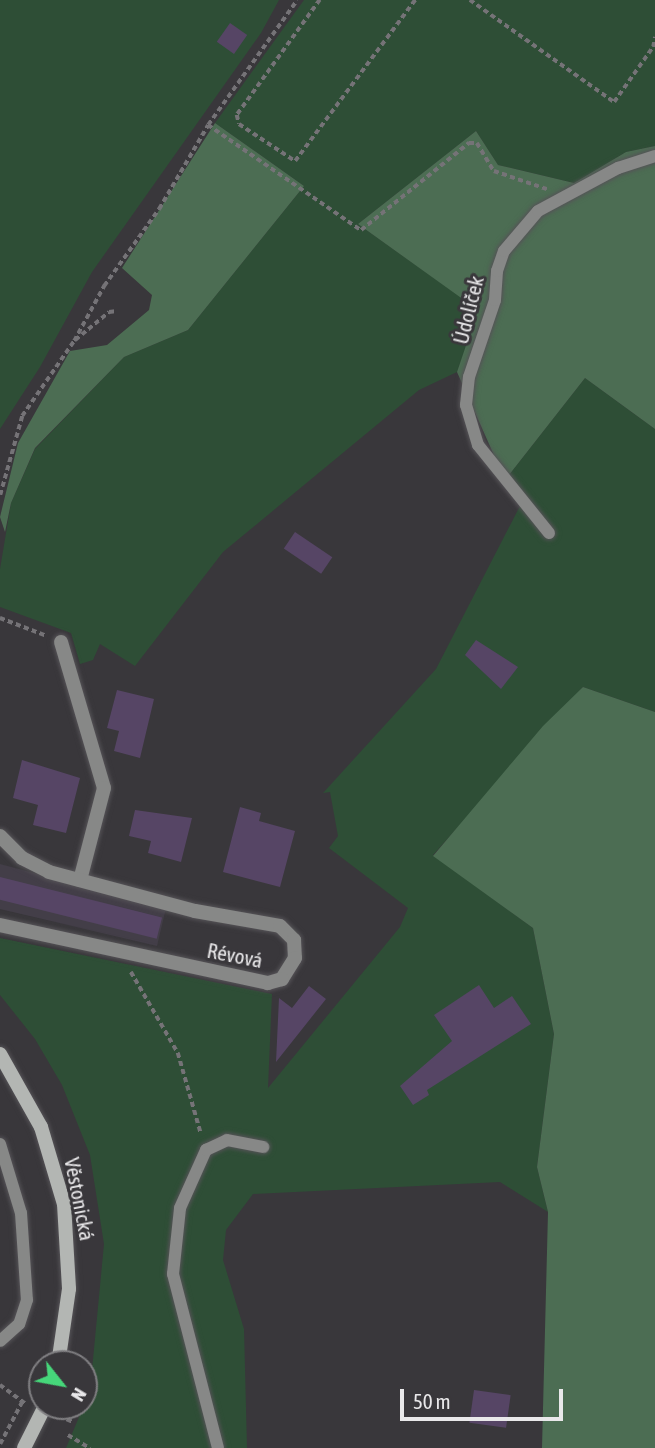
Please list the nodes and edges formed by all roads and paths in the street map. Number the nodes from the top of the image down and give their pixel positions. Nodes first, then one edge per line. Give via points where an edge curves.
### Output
1 (297, 0) edge
2 (320, 0) edge
3 (415, 0) edge
4 (470, 0) edge
5 (655, 37) edge
6 (654, 47) edge
7 (208, 125) junction
8 (655, 156) edge
9 (567, 195) junction
10 (117, 311) dead end
11 (74, 341) junction
12 (0, 495) edge
13 (548, 533) dead end
14 (0, 618) edge
15 (61, 642) joint
16 (0, 836) edge
17 (80, 880) junction
18 (0, 925) edge
19 (119, 951) junction
20 (0, 1054) edge
21 (0, 1144) edge
22 (263, 1147) dead end
23 (206, 1150) junction
24 (0, 1341) edge
25 (60, 1350) edge
26 (0, 1385) edge
27 (22, 1402) junction
28 (28, 1404) edge
29 (38, 1420) edge
30 (68, 1434) dead end
31 (0, 1444) edge
32 (24, 1448) edge
33 (90, 1448) edge
34 (218, 1448) edge

1 - 7 path
2 - 3 path via 237,115 239,124 295,161
4 - 6 path via 614,102
5 - 6 path
7 - 9 path via 361,230 469,143 477,144 494,171
7 - 11 path via 138,242 104,286
8 - 9 lane, Údolíček via 618,168
9 - 13 lane, Údolíček via 538,211 504,251 466,405 478,445
10 - 11 path via 109,312
11 - 12 path via 22,416
14 - 15 path
15 - 17 street via 104,788
16 - 17 street, Révová via 33,866
17 - 19 street, Révová via 195,911 280,926 289,932 295,948 290,970 268,983
18 - 19 street, Révová
19 - 23 path via 178,1052
20 - 25 street, Věstonická via 41,1127 64,1204 69,1289
21 - 24 lane via 21,1213 27,1300 19,1324
22 - 23 lane via 227,1140
23 - 34 lane via 180,1208 173,1274
26 - 27 path
27 - 28 path
27 - 31 path
29 - 32 street
30 - 33 path

